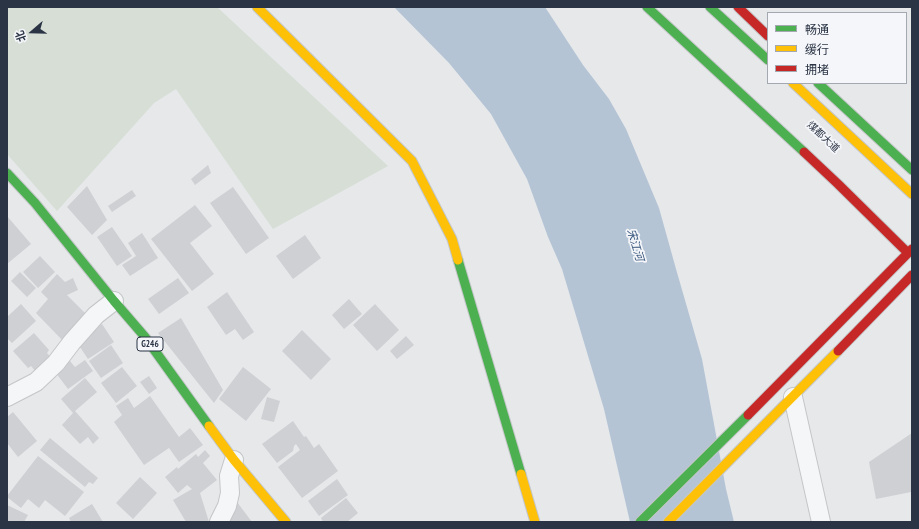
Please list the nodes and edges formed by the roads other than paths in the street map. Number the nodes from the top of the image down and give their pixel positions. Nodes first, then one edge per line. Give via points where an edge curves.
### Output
1 (257, 7) edge
2 (647, 7) edge
3 (710, 7) edge
4 (738, 7) edge
5 (767, 35) edge
6 (767, 59) edge
7 (793, 84) edge
8 (819, 84) edge
9 (912, 170) edge
10 (7, 173) edge
11 (912, 194) edge
12 (910, 251) edge
13 (912, 275) edge
14 (114, 301) junction
15 (7, 397) edge
16 (789, 401) junction
17 (234, 460) junction
18 (219, 522) edge
19 (286, 522) edge
20 (535, 522) edge
21 (640, 522) edge
22 (668, 522) edge
23 (811, 522) edge
24 (821, 522) edge

1 - 20 main road via 412,160 452,239
2 - 12 main road
3 - 6 main road
4 - 5 main road
7 - 11 main road, 煤都大道
8 - 9 main road
10 - 14 main road, G246 via 35,203
12 - 21 main road
13 - 16 main road
14 - 15 street via 96,315 56,363 36,382
14 - 17 main road, G246 via 145,336
16 - 22 main road
16 - 23 street
16 - 24 street
17 - 18 street via 229,476 230,493 227,506
17 - 19 main road, G246

